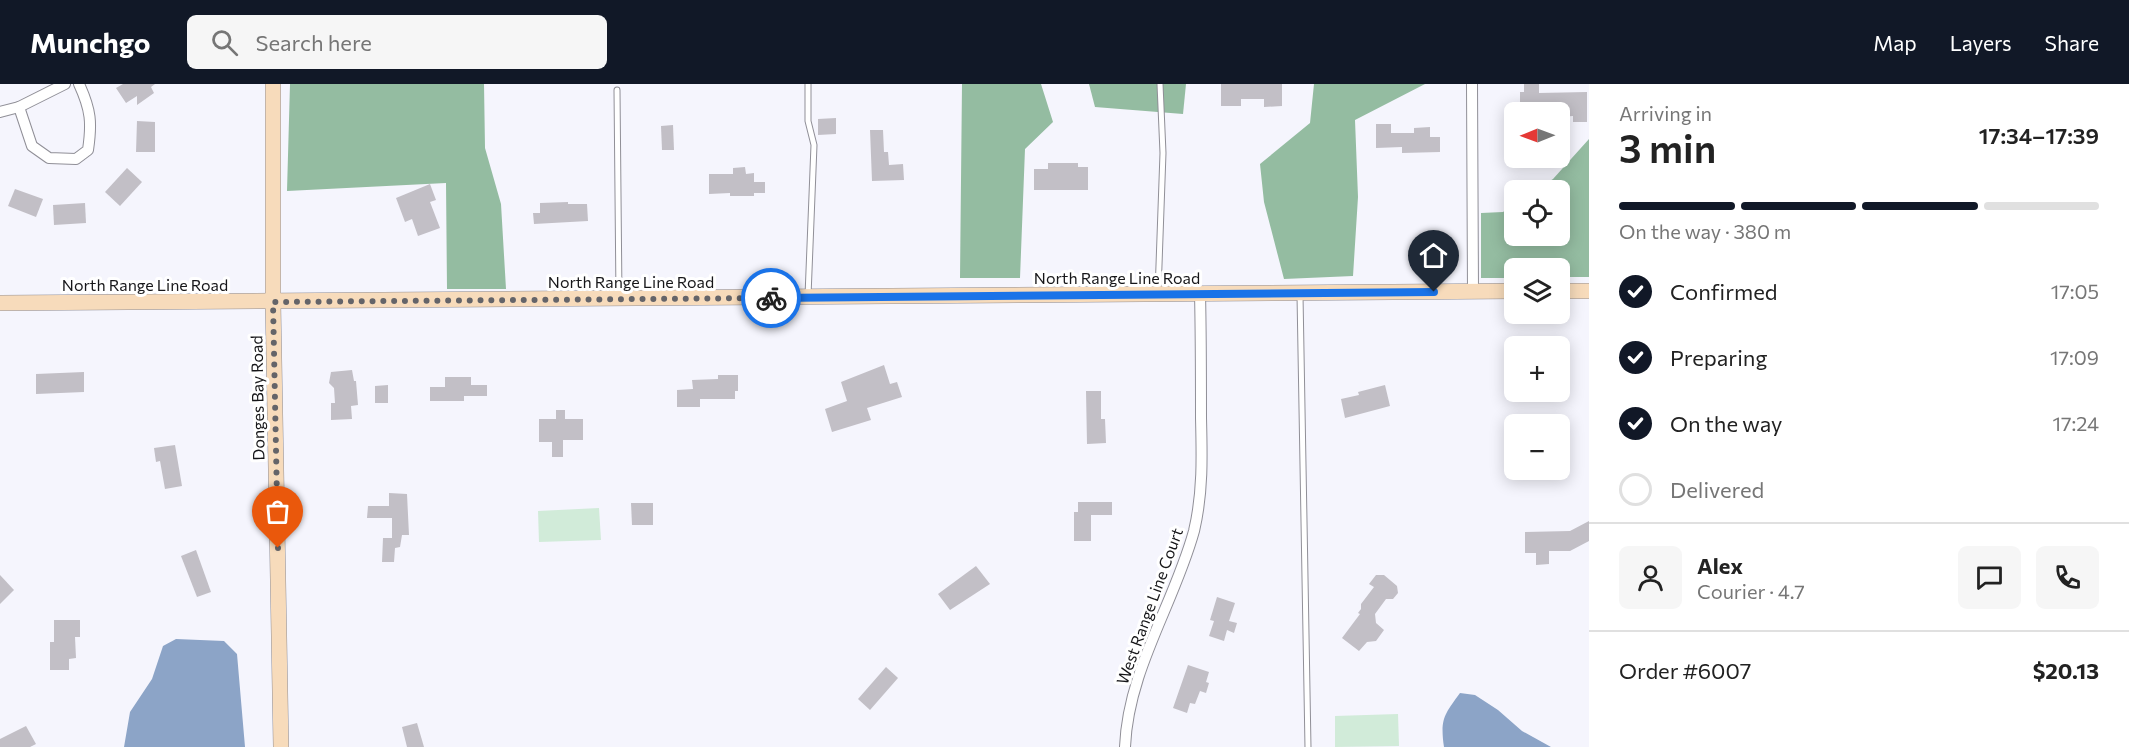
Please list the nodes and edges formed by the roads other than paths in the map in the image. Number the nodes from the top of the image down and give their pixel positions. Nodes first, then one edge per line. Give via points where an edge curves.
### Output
1 (65, 84) edge
2 (79, 84) edge
3 (273, 84) edge
4 (808, 84) edge
5 (1160, 84) edge
6 (1472, 84) edge
7 (617, 90) dead end
8 (19, 107) junction
9 (0, 112) edge
10 (1504, 291) edge
11 (1570, 291) edge
12 (1589, 291) edge
13 (1473, 292) junction
14 (1200, 294) junction
15 (1300, 294) junction
16 (1158, 295) junction
17 (807, 297) junction
18 (619, 299) junction
19 (273, 302) junction
20 (0, 303) edge
21 (281, 747) edge
22 (1125, 747) edge
23 (1308, 747) edge

1 - 8 street
2 - 8 street via 92,123 88,150 76,159 49,158 32,146
3 - 19 street, Donges Bay Road
4 - 17 lane via 808,121 814,145
5 - 16 lane via 1163,153
6 - 13 street
7 - 18 lane
8 - 9 street
10 - 13 street, North Range Line Road
11 - 12 street
13 - 15 street, North Range Line Road
14 - 15 street, North Range Line Road
14 - 16 street, North Range Line Road
14 - 22 street, West Range Line Court via 1200,504 1186,558 1133,694
15 - 23 lane
16 - 17 street, North Range Line Road
17 - 18 street, North Range Line Road
18 - 19 street, North Range Line Road
19 - 20 street, North Range Line Road
19 - 21 street, Donges Bay Road

